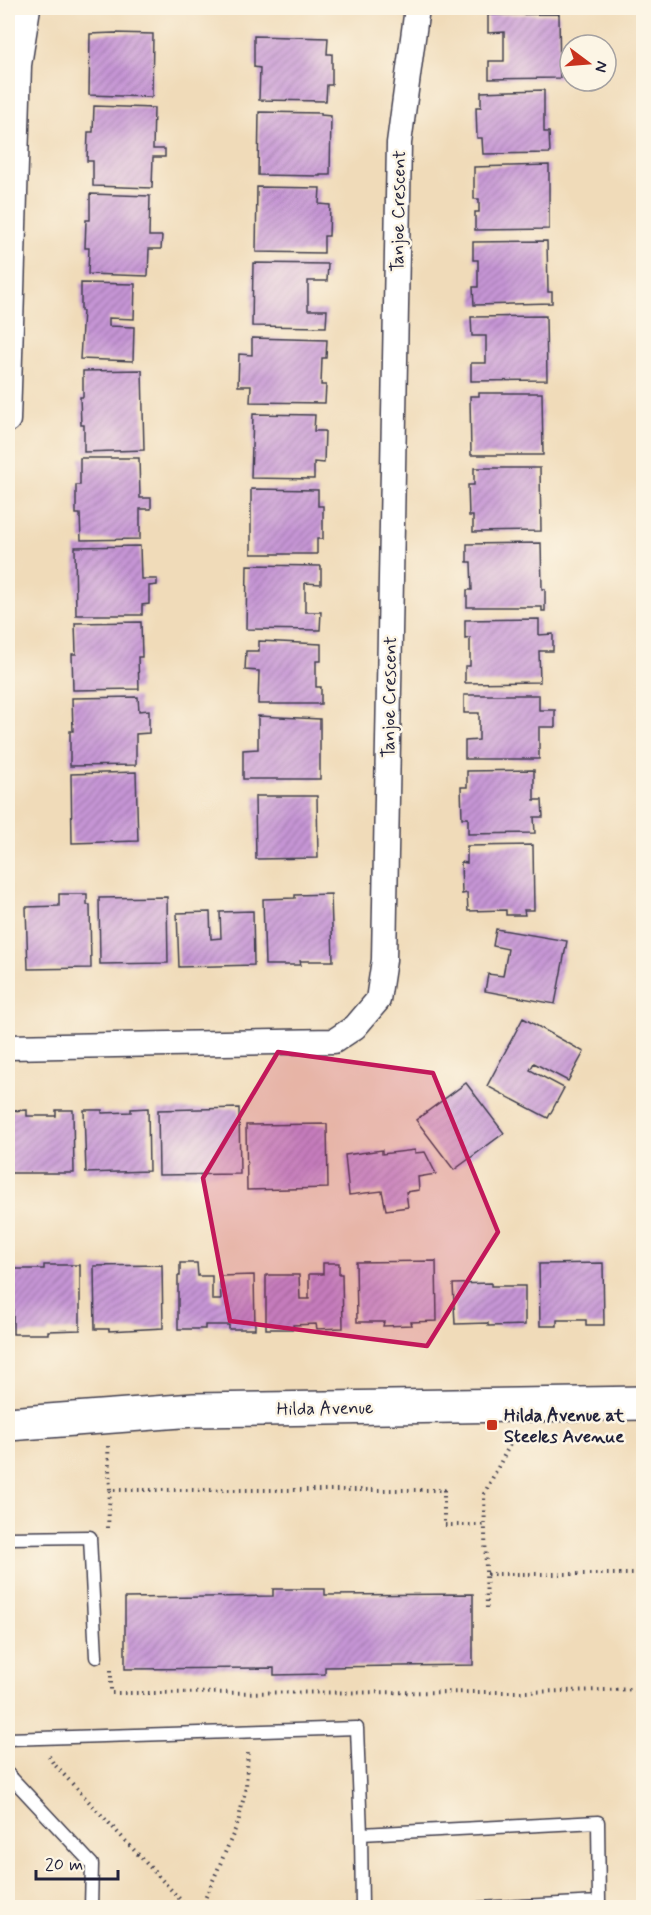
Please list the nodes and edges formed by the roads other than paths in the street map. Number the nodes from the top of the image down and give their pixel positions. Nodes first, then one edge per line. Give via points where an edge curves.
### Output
1 (27, 8) edge
2 (417, 8) edge
3 (8, 420) edge
4 (8, 1047) edge
5 (644, 1403) edge
6 (8, 1424) edge
7 (8, 1538) edge
8 (96, 1657) dead end
9 (8, 1739) edge
10 (8, 1774) edge
11 (361, 1834) junction
12 (90, 1908) edge
13 (362, 1908) edge
14 (479, 1908) edge

1 - 3 street via 19,65
2 - 4 street, Tanjoe Crescent via 399,143 384,949 378,1000 356,1027 334,1041
5 - 6 street, Hilda Avenue via 194,1410
7 - 8 lane via 90,1537
9 - 11 lane via 357,1728
10 - 12 lane via 92,1864
11 - 13 lane
11 - 14 lane via 598,1822 599,1902

